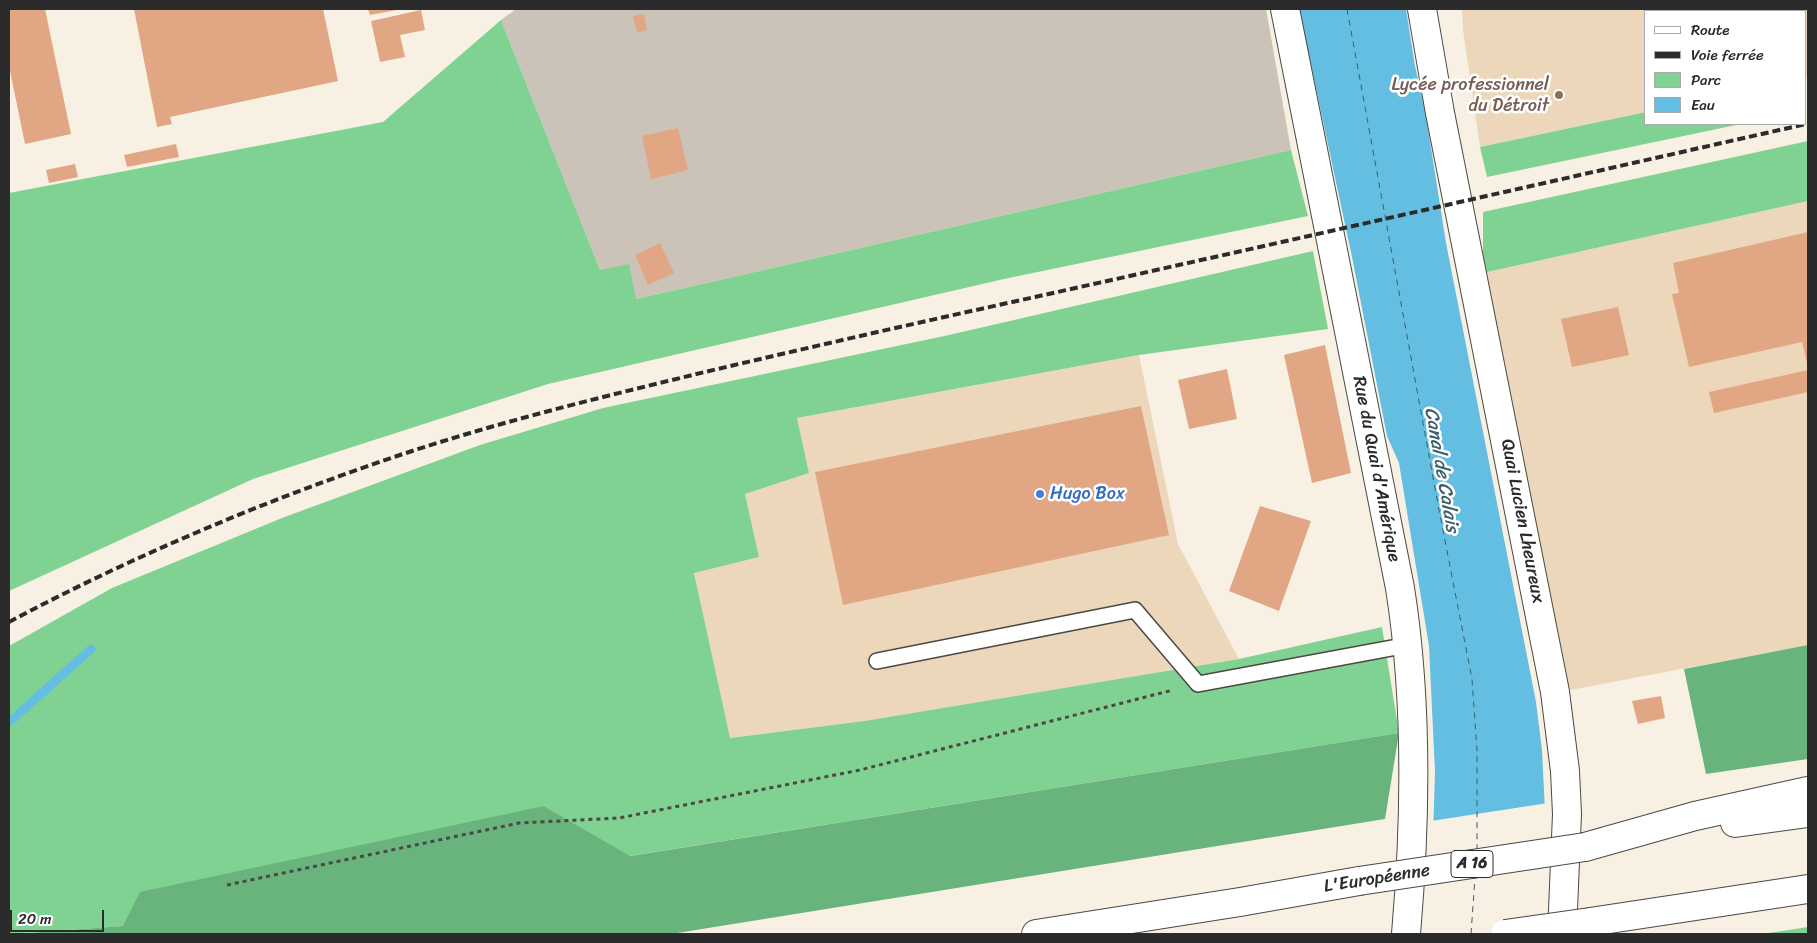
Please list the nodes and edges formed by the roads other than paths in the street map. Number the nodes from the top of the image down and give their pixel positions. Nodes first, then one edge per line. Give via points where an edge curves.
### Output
1 (1285, 9) edge
2 (1422, 9) edge
3 (1431, 9) edge
4 (1440, 113) junction
5 (1408, 645) junction
6 (877, 661) dead end
7 (1808, 791) edge
8 (1808, 813) edge
9 (1585, 847) junction
10 (1808, 889) edge
11 (1036, 934) edge
12 (1406, 934) edge
13 (1505, 934) edge
14 (1562, 934) edge

1 - 5 main road, Rue du Quai d'Amérique via 1400,588
2 - 4 main road, Quai Lucien Lheureux
3 - 4 main road, Quai Lucien Lheureux
4 - 14 main road, Quai Lucien Lheureux via 1555,692 1567,814
5 - 6 lane via 1198,684 1135,610
5 - 12 main road, Rue du Quai d'Amérique via 1413,769
7 - 9 main road via 1695,816
8 - 9 main road, L'Européenne / A 16
9 - 11 main road, L'Européenne / A 16, bridge
10 - 13 main road, bridge

